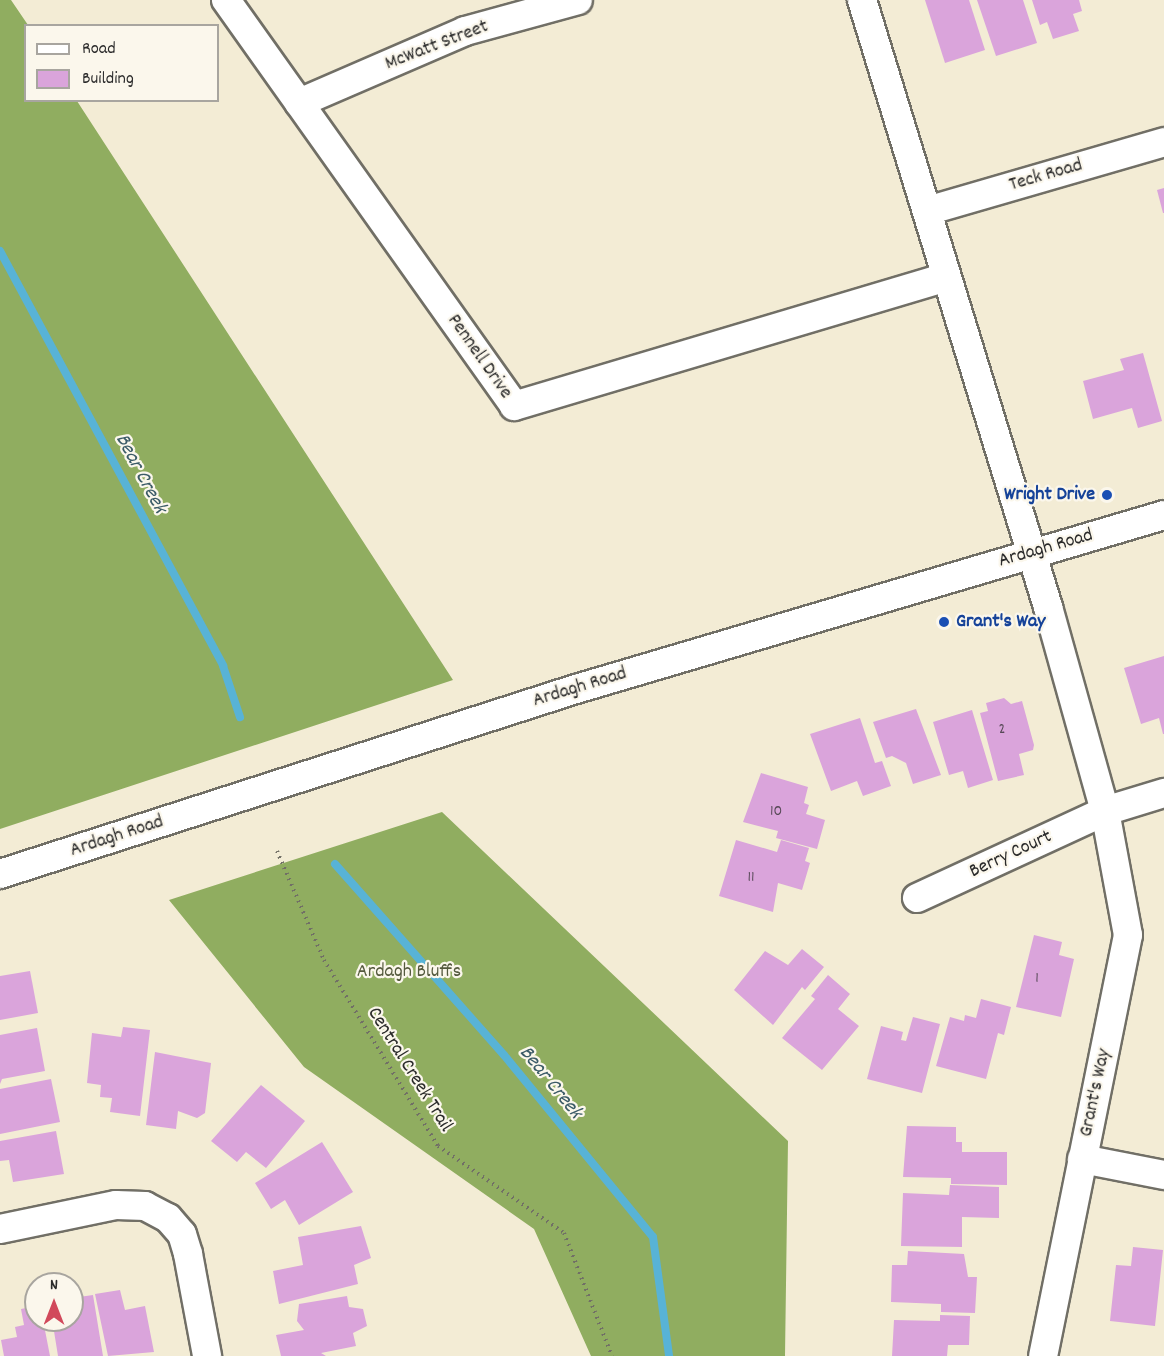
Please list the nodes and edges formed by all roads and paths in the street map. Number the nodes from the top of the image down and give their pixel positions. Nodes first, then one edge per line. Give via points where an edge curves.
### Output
1 (226, 0) edge
2 (578, 0) edge
3 (862, 0) edge
4 (299, 103) junction
5 (1164, 142) edge
6 (927, 211) junction
7 (944, 278) junction
8 (1164, 514) edge
9 (1029, 554) junction
10 (1164, 793) edge
11 (1105, 811) junction
12 (278, 851) dead end
13 (0, 874) edge
14 (917, 898) dead end
15 (1082, 1159) junction
16 (1164, 1175) edge
17 (0, 1229) edge
18 (207, 1356) edge
19 (611, 1356) edge
20 (1043, 1356) edge

1 - 4 street, Pennell Drive
2 - 4 street, McWatt Street via 465,32
3 - 6 street
4 - 7 street, Pennell Drive via 514,406
5 - 6 street, Teck Road
6 - 7 street
7 - 9 street
8 - 9 street, Ardagh Road
9 - 11 street, Grant's Way
9 - 13 street, Ardagh Road via 576,689
10 - 11 street, Berry Court
11 - 14 street, Berry Court
11 - 15 street, Grant's Way via 1128,935
12 - 19 path, Central Creek Trail via 324,960 438,1146 564,1233
15 - 16 street
15 - 20 street, Grant's Way
17 - 18 street via 116,1205 146,1206 168,1218 182,1234 188,1254

